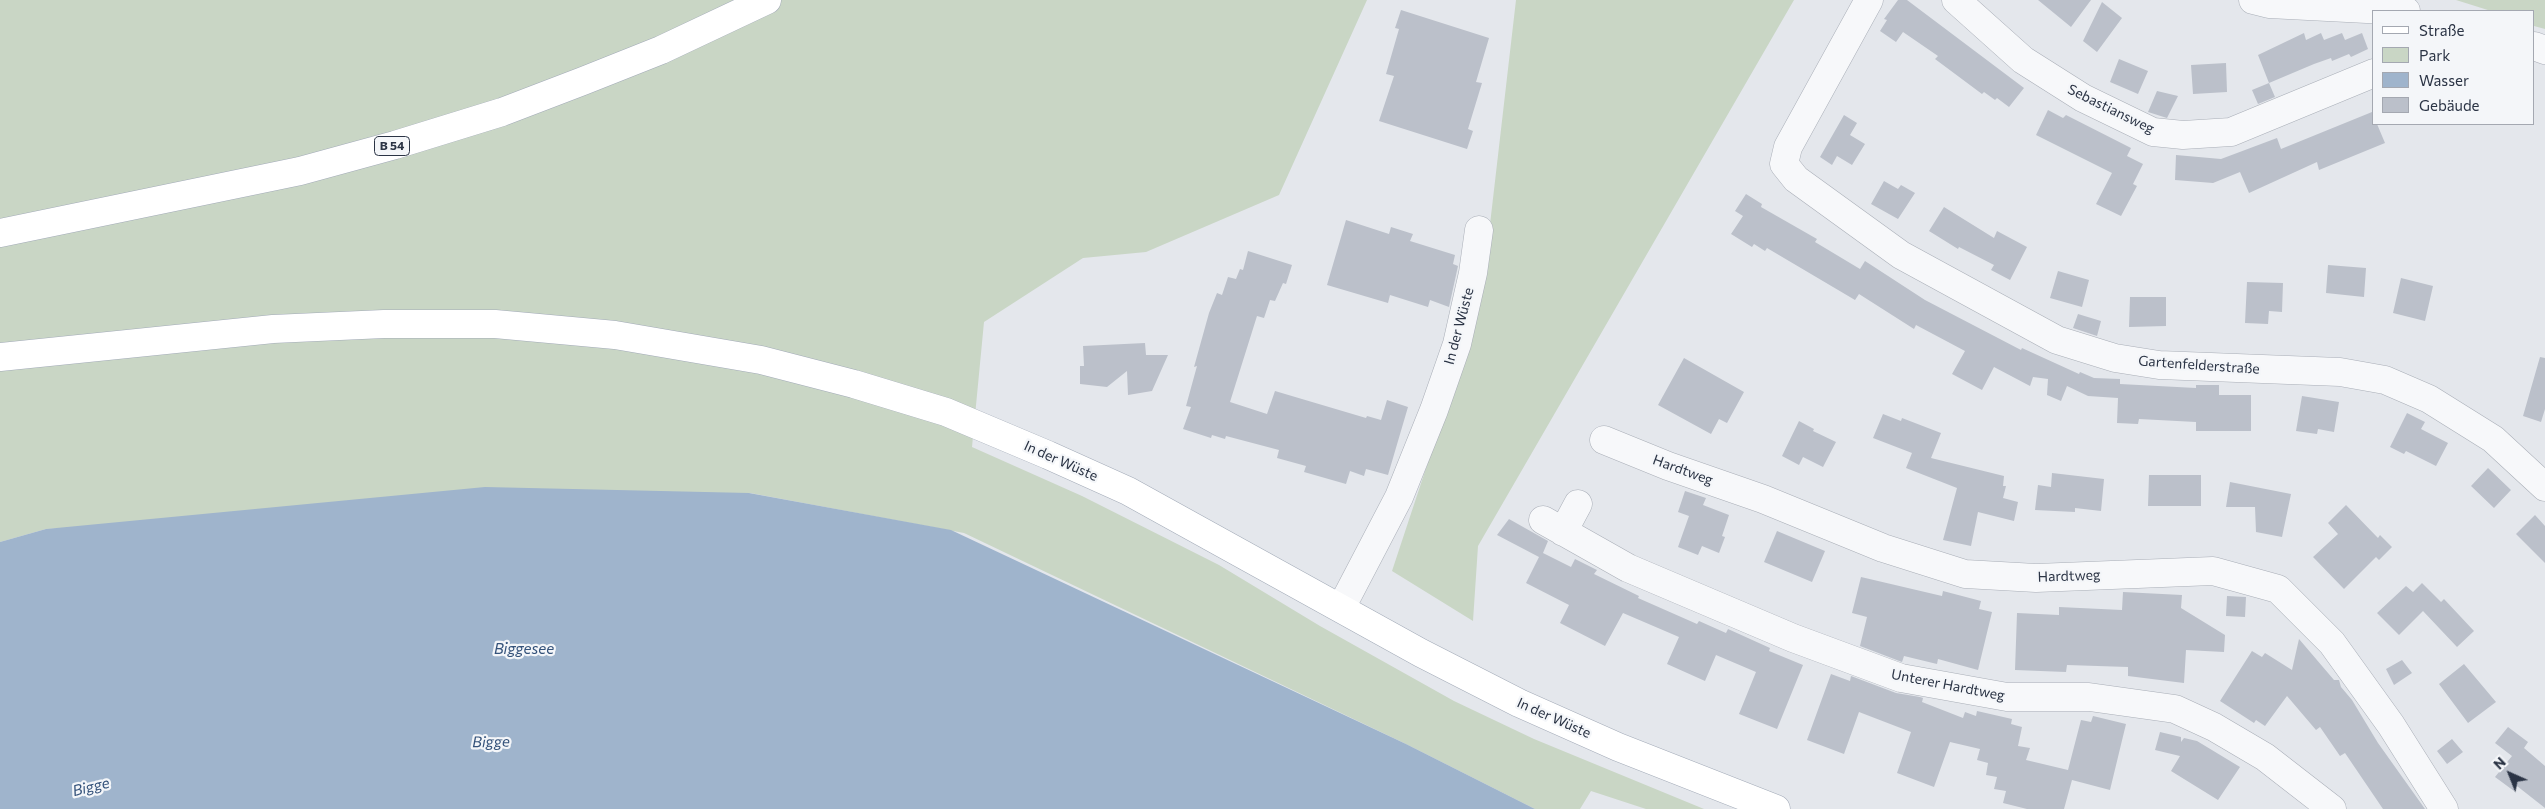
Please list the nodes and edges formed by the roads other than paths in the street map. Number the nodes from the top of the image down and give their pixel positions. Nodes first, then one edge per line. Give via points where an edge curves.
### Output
1 (766, 0) edge
2 (1869, 0) edge
3 (1956, 0) edge
4 (2253, 0) edge
5 (2386, 10) edge
6 (2372, 74) edge
7 (1479, 230) dead end
8 (0, 233) edge
9 (0, 357) edge
10 (1604, 440) dead end
11 (2545, 487) edge
12 (1578, 504) dead end
13 (1341, 608) junction
14 (1776, 809) edge
15 (2332, 809) edge
16 (2444, 809) edge

1 - 8 main road, B 54 via 661,50 583,81 502,112 395,145 300,171
2 - 11 street, Gartenfelderstraße via 1788,147 1784,164 1796,179 1901,255 2057,340 2116,358 2159,366 2340,372 2385,380 2429,399 2493,439
3 - 6 street, Sebastiansweg via 2023,60 2083,98 2153,132 2183,135 2230,132
4 - 5 street via 2269,4
7 - 13 street, In der Wüste via 1457,344 1434,410 1400,497
9 - 13 main road, In der Wüste via 273,329 495,324 616,335 761,360 946,412 1048,455 1128,491
10 - 16 street, Hardtweg via 1763,498 1883,548 1965,574 2036,578 2214,571 2278,589 2332,643 2391,725
12 - 15 street, Unterer Hardtweg via 1553,526 1628,568 1794,638 1901,678 2007,697 2089,697 2175,709 2214,726 2265,757
13 - 14 main road, In der Wüste via 1519,703 1618,747

